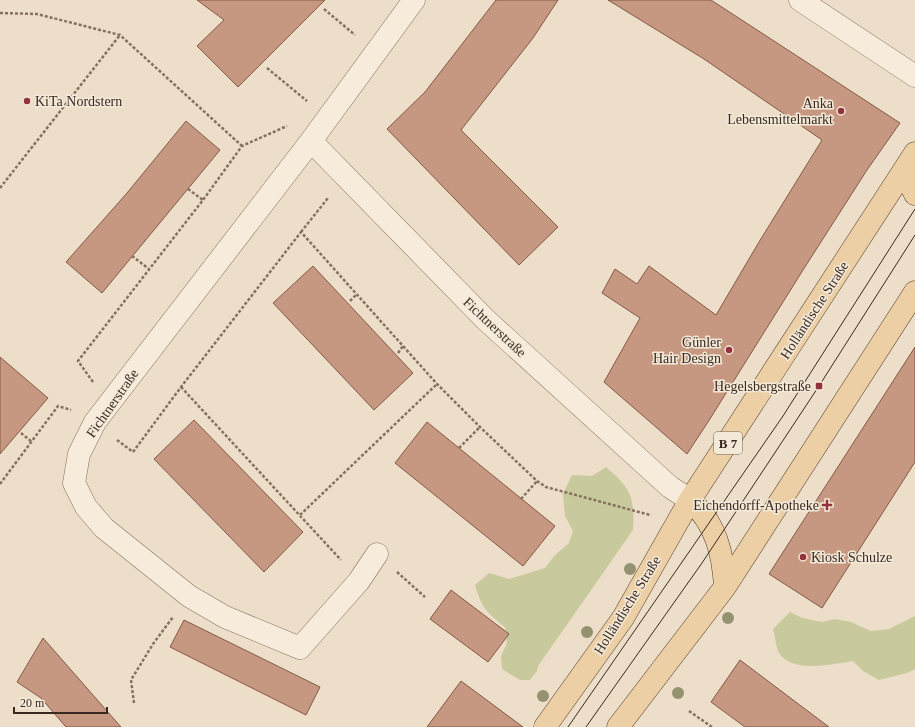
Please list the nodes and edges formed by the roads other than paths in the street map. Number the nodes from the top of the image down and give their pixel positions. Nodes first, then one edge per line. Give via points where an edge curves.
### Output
1 (414, 0) edge
2 (800, 0) edge
3 (915, 76) edge
4 (311, 141) junction
5 (913, 156) edge
6 (915, 194) edge
7 (915, 292) edge
8 (690, 500) junction
9 (377, 554) road end
10 (725, 586) junction
11 (545, 727) edge
12 (618, 727) edge

1 - 4 street, Fichtnerstraße
2 - 3 street
4 - 8 street, Fichtnerstraße via 486,320 670,486
4 - 9 street, Fichtnerstraße via 95,422 79,454 74,482 86,507 104,528 189,596 225,617 300,648 359,581
5 - 6 main road, Holländische Straße / B 7 via 911,181
5 - 8 main road, Holländische Straße / B 7
7 - 10 main road
8 - 10 main road via 701,510 713,531 721,554
8 - 11 main road, Holländische Straße / B 7 via 623,618
10 - 12 main road

